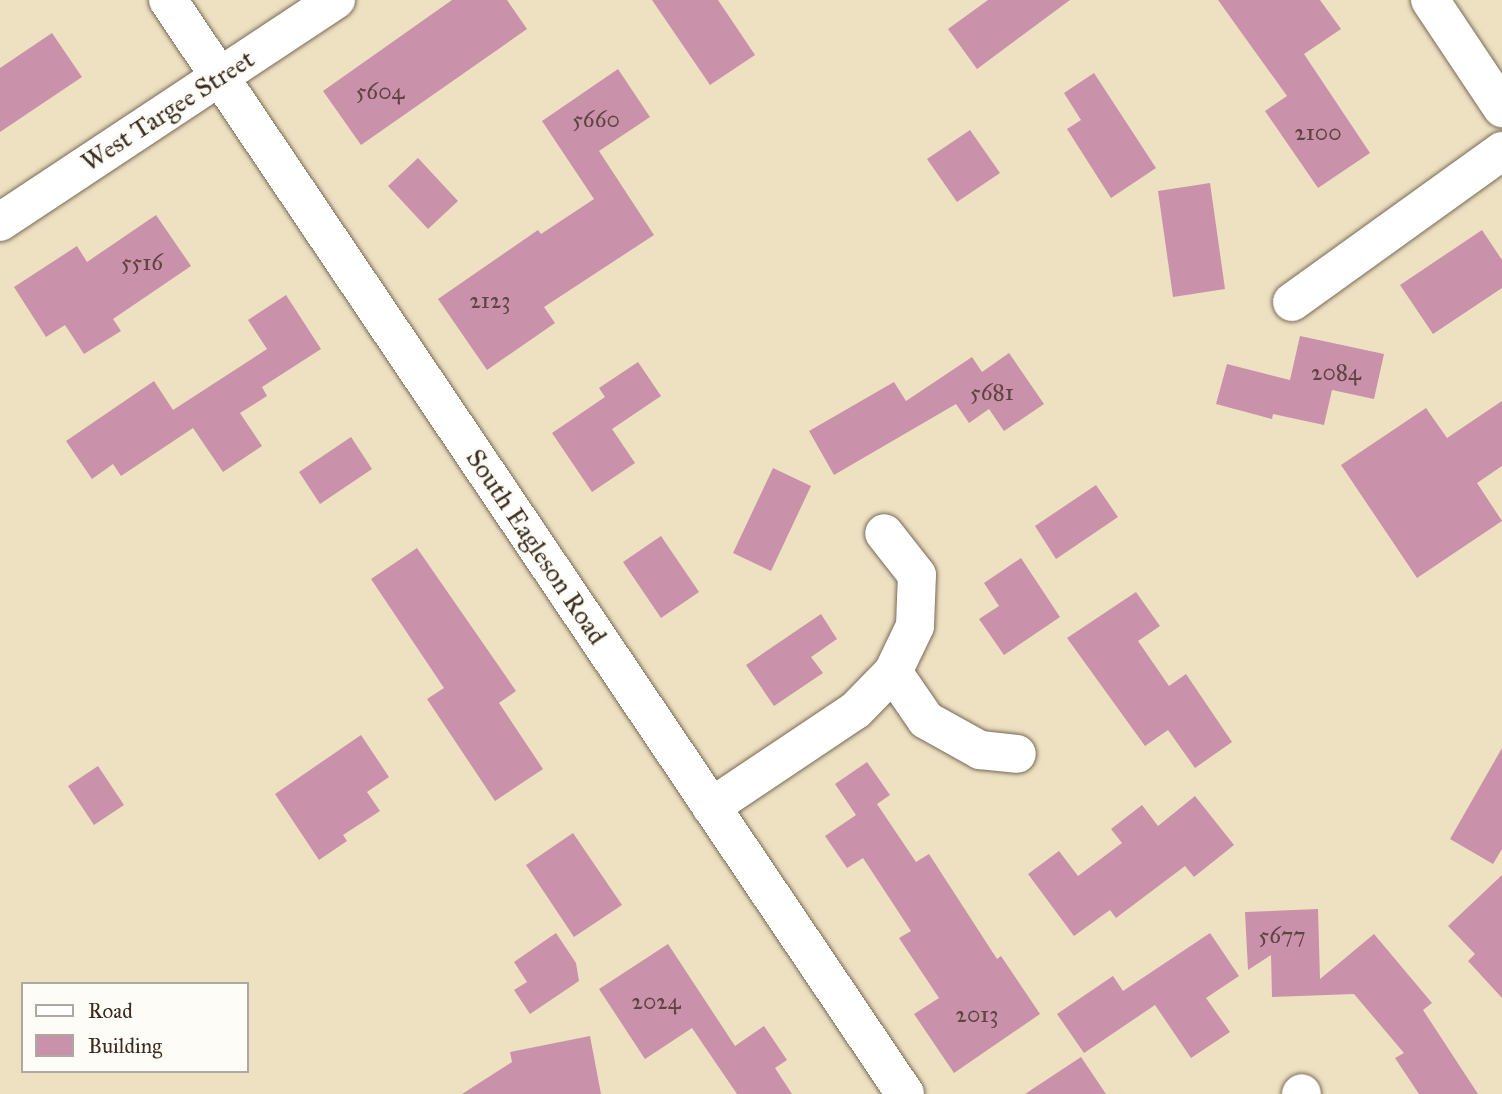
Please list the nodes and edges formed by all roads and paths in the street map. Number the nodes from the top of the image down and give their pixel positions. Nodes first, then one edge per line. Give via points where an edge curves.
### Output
1 (168, 0) edge
2 (336, 0) edge
3 (1430, 0) edge
4 (219, 77) junction
5 (1502, 108) edge
6 (1502, 151) edge
7 (0, 222) edge
8 (1292, 302) dead end
9 (884, 533) dead end
10 (893, 671) junction
11 (1017, 754) dead end
12 (711, 807) junction
13 (905, 1094) edge

1 - 4 street, South Eagleson Road
2 - 4 street, West Targee Street
3 - 5 street
4 - 7 street, West Targee Street
4 - 12 street, South Eagleson Road
6 - 8 street
9 - 10 street via 918,575 915,626
10 - 11 street via 926,720 980,750
10 - 12 street via 856,710
12 - 13 street, South Eagleson Road

